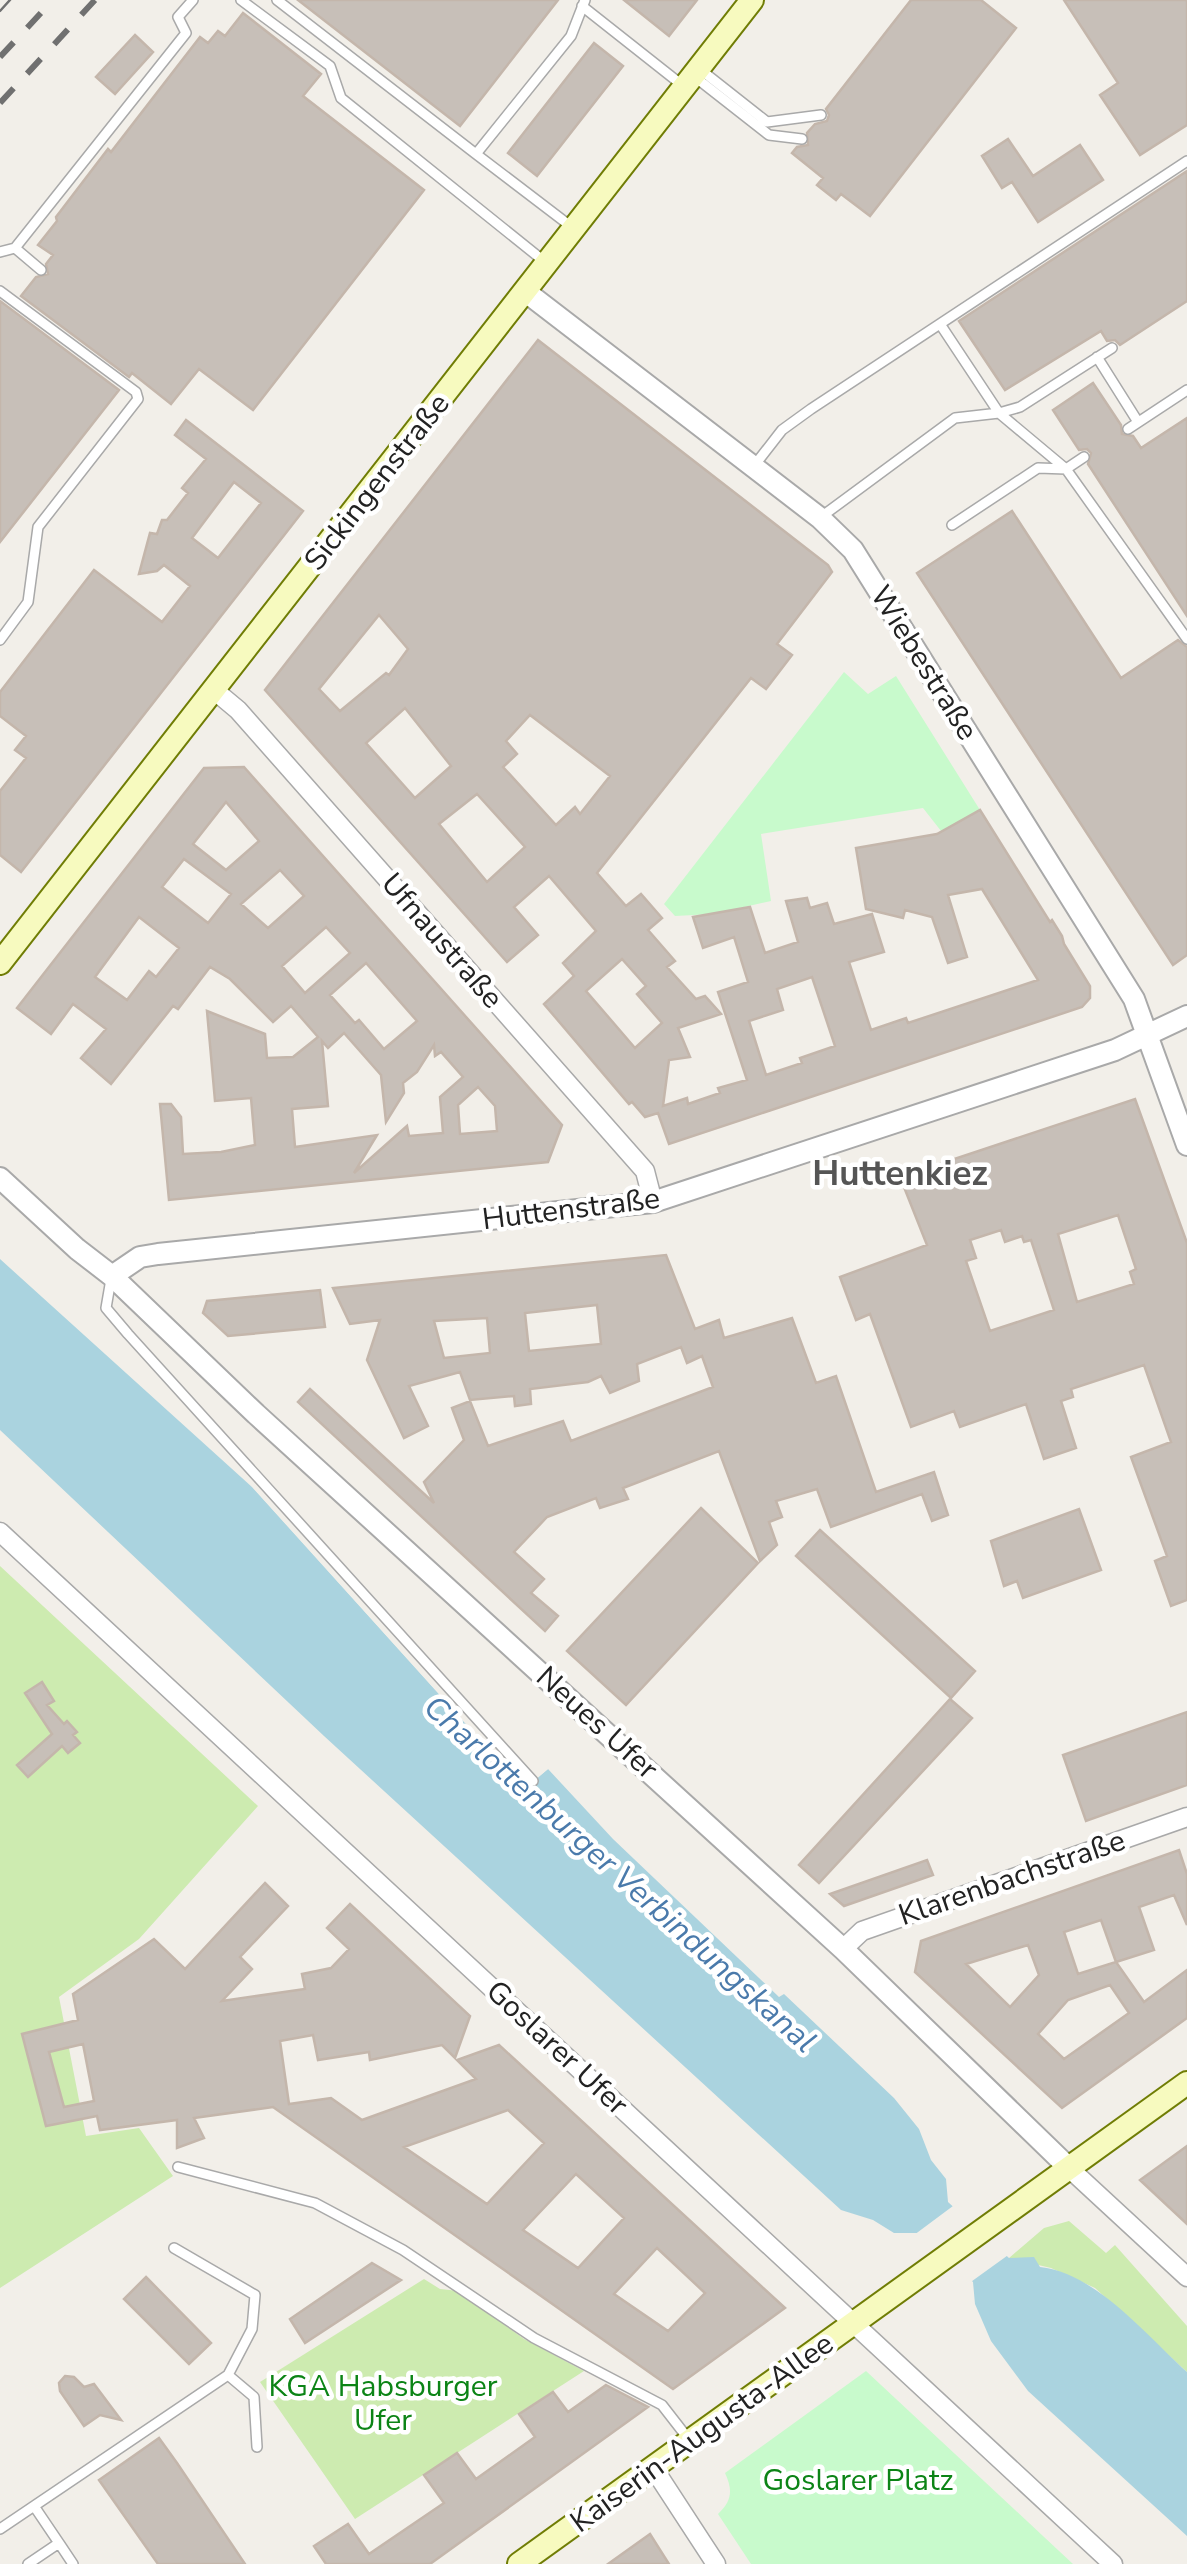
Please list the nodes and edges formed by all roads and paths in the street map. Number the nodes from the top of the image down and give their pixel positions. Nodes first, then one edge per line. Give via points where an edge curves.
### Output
1 (193, 0) edge
2 (241, 0) edge
3 (278, 0) edge
4 (752, 0) edge
5 (584, 3) edge
6 (692, 77) junction
7 (822, 115) dead end
8 (802, 140) dead end
9 (476, 154) junction
10 (1187, 161) edge
11 (575, 229) junction
12 (15, 248) junction
13 (0, 252) edge
14 (547, 264) junction
15 (42, 270) dead end
16 (0, 290) edge
17 (526, 292) junction
18 (940, 324) junction
19 (1112, 348) dead end
20 (1096, 358) junction
21 (1187, 390) edge
22 (998, 413) junction
23 (1138, 422) junction
24 (1128, 429) dead end
25 (1084, 457) dead end
26 (754, 467) junction
27 (1066, 468) junction
28 (820, 518) junction
29 (952, 525) dead end
30 (1187, 639) edge
31 (0, 640) edge
32 (214, 690) junction
33 (0, 963) edge
34 (1187, 1016) edge
35 (1148, 1036) junction
36 (1187, 1144) edge
37 (0, 1178) edge
38 (653, 1202) junction
39 (112, 1276) junction
40 (0, 1532) edge
41 (533, 1781) dead end
42 (1187, 1817) edge
43 (843, 1948) junction
44 (1187, 2082) edge
45 (178, 2167) dead end
46 (1069, 2168) junction
47 (174, 2248) dead end
48 (1187, 2277) edge
49 (854, 2323) junction
50 (228, 2375) junction
51 (691, 2443) junction
52 (256, 2447) dead end
53 (654, 2470) junction
54 (34, 2506) junction
55 (0, 2528) edge
56 (59, 2543) junction
57 (28, 2564) edge
58 (73, 2564) edge
59 (519, 2564) edge
60 (716, 2564) edge
61 (1114, 2564) edge

1 - 12 lane via 178,17 186,33
2 - 14 lane via 330,66 341,98
3 - 9 lane
4 - 6 main road, Sickingenstraße
5 - 6 lane
5 - 9 lane via 571,36
6 - 7 lane via 768,122
6 - 8 lane via 769,134
6 - 11 main road, Sickingenstraße
9 - 11 lane
10 - 18 lane
11 - 14 main road, Sickingenstraße
12 - 13 lane
12 - 15 lane
14 - 17 main road, Sickingenstraße
16 - 31 lane via 138,399 38,527 28,602
17 - 26 street, Wiebestraße
17 - 32 main road, Sickingenstraße
18 - 22 lane
18 - 26 lane via 782,430
19 - 20 lane
20 - 22 lane via 1020,407
20 - 23 lane
21 - 23 lane
22 - 27 lane
22 - 28 lane via 955,418
23 - 24 lane
25 - 27 lane
26 - 28 street, Wiebestraße
27 - 29 lane via 1038,468
27 - 30 lane
28 - 35 street, Wiebestraße via 853,550 1124,982
32 - 33 main road, Sickingenstraße
32 - 38 street, Ufnaustraße via 645,1171
34 - 35 street, Huttenstraße
35 - 36 street, Wiebestraße
35 - 38 street, Huttenstraße
37 - 39 street, Neues Ufer
38 - 39 street, Huttenstraße via 158,1254 140,1257
39 - 41 lane via 106,1308
39 - 43 street, Neues Ufer
40 - 49 street, Goslarer Ufer
42 - 43 street, Klarenbachstraße via 862,1931
43 - 46 street, Neues Ufer
44 - 46 main road
45 - 51 lane via 316,2203 403,2250 534,2338 662,2406
46 - 48 street, Neues Ufer
46 - 49 main road, Kaiserin-Augusta-Allee
47 - 50 lane via 255,2295 252,2329
49 - 51 main road, Kaiserin-Augusta-Allee
49 - 61 street, Goslarer Ufer
50 - 52 lane via 254,2397
50 - 54 lane
51 - 53 main road, Kaiserin-Augusta-Allee
53 - 59 main road, Kaiserin-Augusta-Allee
53 - 60 street
54 - 55 lane
54 - 56 lane
56 - 57 lane
56 - 58 lane

